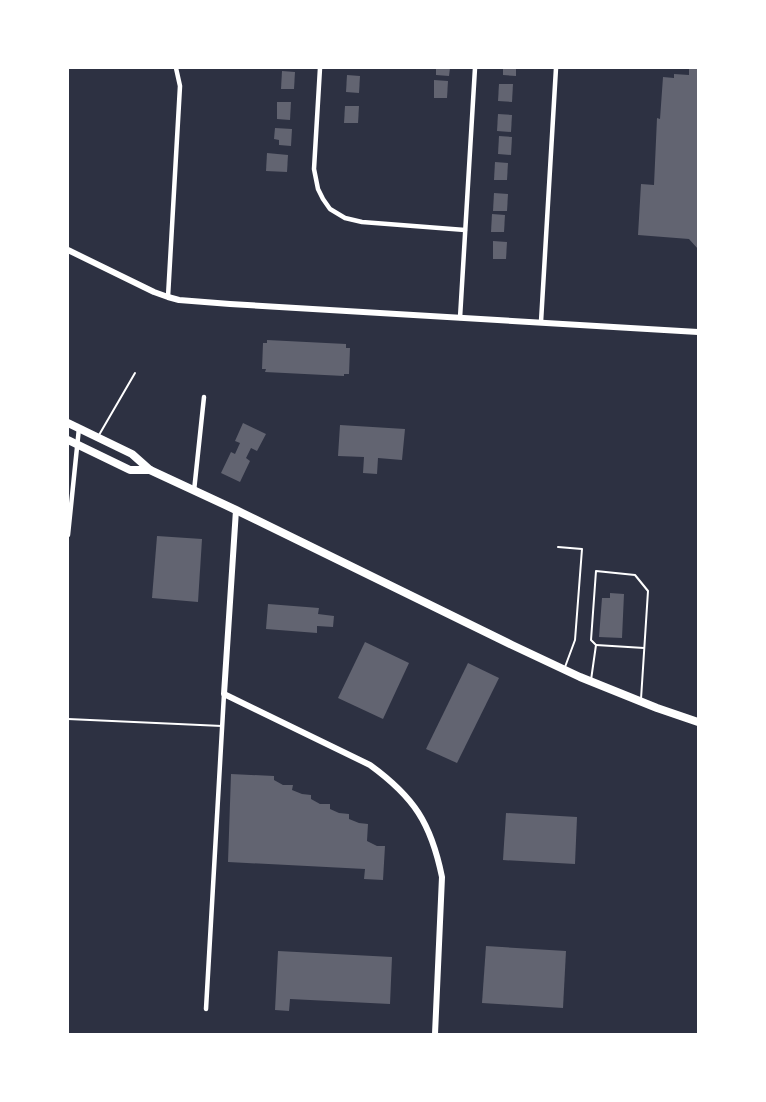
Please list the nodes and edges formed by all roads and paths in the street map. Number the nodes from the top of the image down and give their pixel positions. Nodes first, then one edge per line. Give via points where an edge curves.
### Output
1 (176, 68) edge
2 (320, 68) edge
3 (475, 68) edge
4 (556, 68) edge
5 (465, 230) junction
6 (68, 250) edge
7 (168, 297) junction
8 (460, 318) junction
9 (541, 322) junction
10 (699, 332) edge
11 (135, 373) dead end
12 (204, 397) dead end
13 (68, 423) edge
14 (79, 428) junction
15 (98, 437) junction
16 (68, 440) edge
17 (78, 445) junction
18 (150, 470) junction
19 (194, 491) junction
20 (236, 510) junction
21 (68, 535) edge
22 (558, 547) dead end
23 (596, 645) junction
24 (644, 648) junction
25 (564, 669) junction
26 (590, 681) junction
27 (224, 694) junction
28 (641, 702) junction
29 (68, 719) edge
30 (699, 722) edge
31 (222, 726) junction
32 (206, 1009) dead end
33 (435, 1035) edge

1 - 7 street via 180,87
2 - 5 street via 314,169 318,189 330,209 362,222
3 - 5 street
4 - 9 street
5 - 8 street
6 - 7 street
7 - 8 street
8 - 9 street
9 - 10 street
11 - 15 lane
12 - 19 street
13 - 14 main road
14 - 15 main road
14 - 17 street
15 - 18 main road via 132,454
16 - 17 main road
17 - 18 main road via 130,470
17 - 21 street
18 - 19 main road
19 - 20 main road
20 - 25 main road
20 - 27 street
22 - 25 lane via 582,549 575,640
23 - 24 lane
23 - 24 lane via 591,640 596,571 635,575 648,591
23 - 26 lane
24 - 28 lane
25 - 26 main road
26 - 28 main road
27 - 31 street
27 - 33 street via 370,765 402,791 424,821 442,877
28 - 30 main road
29 - 31 lane
31 - 32 street

